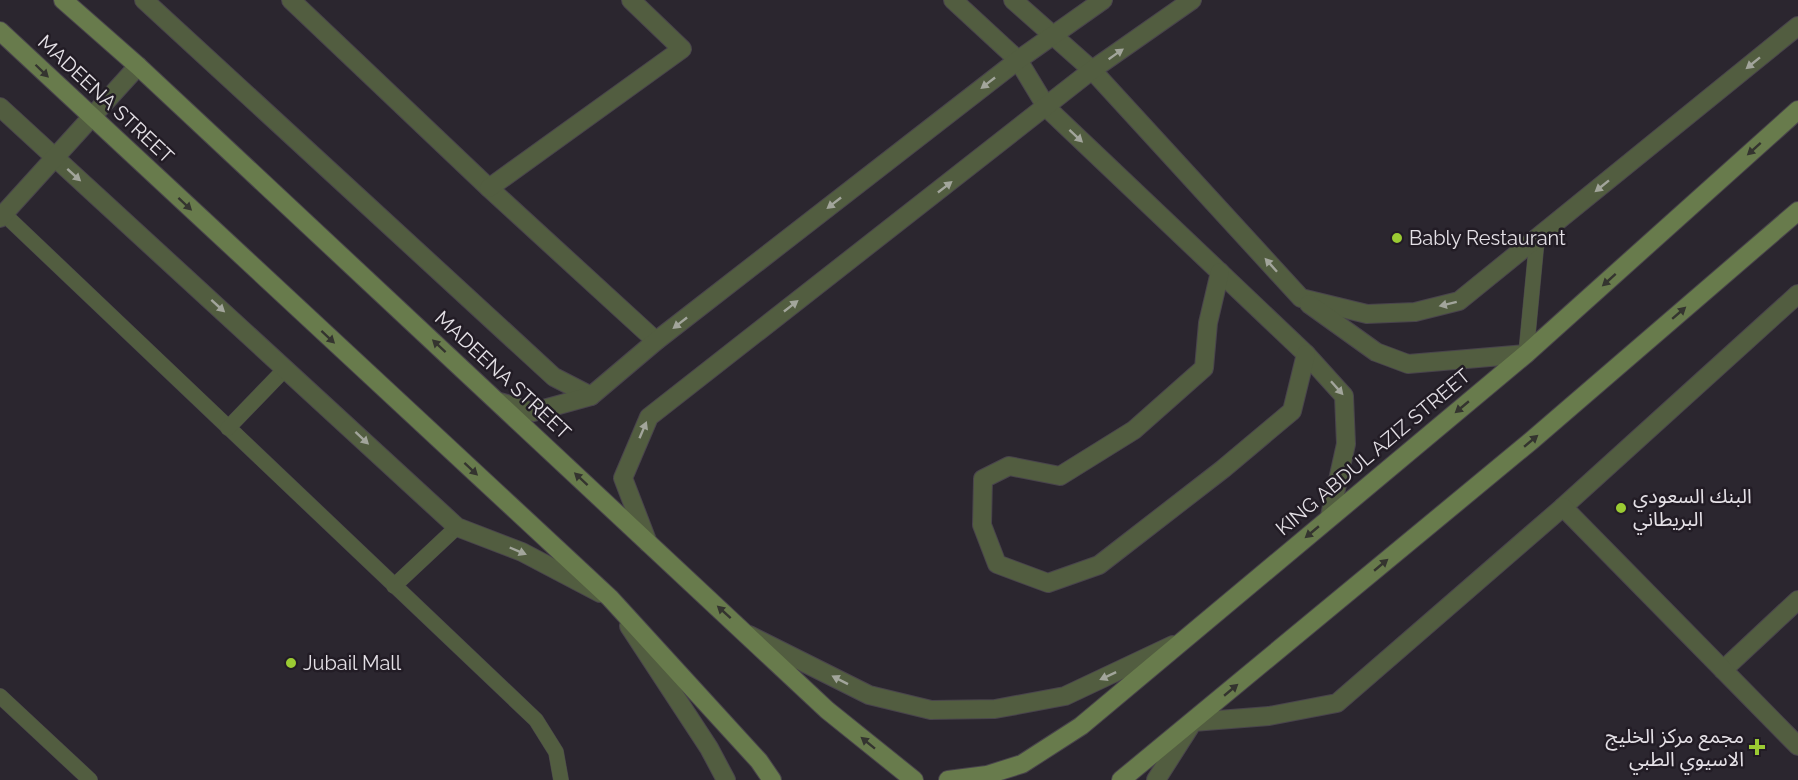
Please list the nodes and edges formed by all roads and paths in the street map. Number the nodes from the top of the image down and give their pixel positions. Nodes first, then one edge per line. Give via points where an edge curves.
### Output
1 (63, 0) edge
2 (144, 0) edge
3 (291, 0) edge
4 (631, 0) edge
5 (953, 0) edge
6 (1013, 0) edge
7 (1103, 0) edge
8 (1192, 0) edge
9 (1798, 26) edge
10 (0, 30) edge
11 (1053, 36) junction
12 (1018, 60) junction
13 (138, 66) junction
14 (1092, 70) junction
15 (0, 107) edge
16 (1047, 108) junction
17 (1798, 110) edge
18 (92, 118) junction
19 (55, 159) junction
20 (489, 188) junction
21 (1798, 211) edge
22 (2, 216) edge
23 (1537, 239) junction
24 (1220, 272) junction
25 (1798, 294) edge
26 (1301, 298) junction
27 (656, 341) junction
28 (1306, 354) junction
29 (1526, 354) junction
30 (286, 368) junction
31 (591, 396) junction
32 (500, 402) junction
33 (228, 428) junction
34 (1563, 507) junction
35 (1330, 516) junction
36 (457, 527) junction
37 (648, 543) junction
38 (394, 586) junction
39 (610, 598) junction
40 (1798, 600) edge
41 (749, 634) junction
42 (1180, 642) junction
43 (1723, 670) junction
44 (0, 696) edge
45 (1192, 722) junction
46 (1798, 746) edge
47 (90, 780) edge
48 (561, 780) edge
49 (726, 780) edge
50 (772, 780) edge
51 (914, 780) edge
52 (948, 780) edge
53 (1121, 780) edge
54 (1156, 780) edge

1 - 13 main road, MADEENA STREET
2 - 31 street via 554,377
3 - 20 street
4 - 20 street via 682,49
5 - 12 street
6 - 11 street
7 - 11 street
14 -> 8 street
9 -> 23 street
10 -> 18 main road, MADEENA STREET
11 - 12 street
11 - 14 street
12 - 16 street
12 -> 27 street
13 - 18 street
32 -> 13 main road, MADEENA STREET
14 - 16 street
26 -> 14 street
15 - 19 street
16 -> 24 street
37 -> 16 street via 622,478 649,417
17 -> 29 main road, KING ABDUL AZIZ STREET
18 - 19 street
18 -> 39 main road, MADEENA STREET
19 - 22 street
19 -> 30 street
20 - 27 street
45 -> 21 main road via 1531,441
22 - 33 lane
23 -> 26 street via 1460,301 1415,312 1367,314
23 - 29 lane
24 - 28 street
24 - 28 street via 1208,323 1204,368 1134,430 1060,476 1009,465 983,479 982,525 998,564 1048,583 1099,565 1223,470 1292,411
25 - 34 street
26 - 29 street via 1376,352 1408,364
27 - 31 street
28 -> 35 street via 1344,396 1346,444
29 -> 35 main road, KING ABDUL AZIZ STREET
30 - 33 lane
30 -> 36 street
31 - 32 street via 533,412
37 -> 32 main road, MADEENA STREET
33 - 38 lane
34 - 43 street
34 - 45 street via 1337,703 1269,716
35 -> 42 main road, KING ABDUL AZIZ STREET
36 - 38 lane
36 -> 39 street via 522,552
41 -> 37 main road, MADEENA STREET
38 - 48 lane via 536,720 556,752
39 - 49 street
39 - 50 main road, MADEENA STREET
40 - 43 street
42 -> 41 street via 1065,696 995,709 930,710 869,695
51 -> 41 main road, MADEENA STREET via 827,710
42 - 52 main road, KING ABDUL AZIZ STREET via 1081,726 1022,764 987,775
43 - 46 street
44 - 47 lane
45 - 53 main road
45 - 54 street

